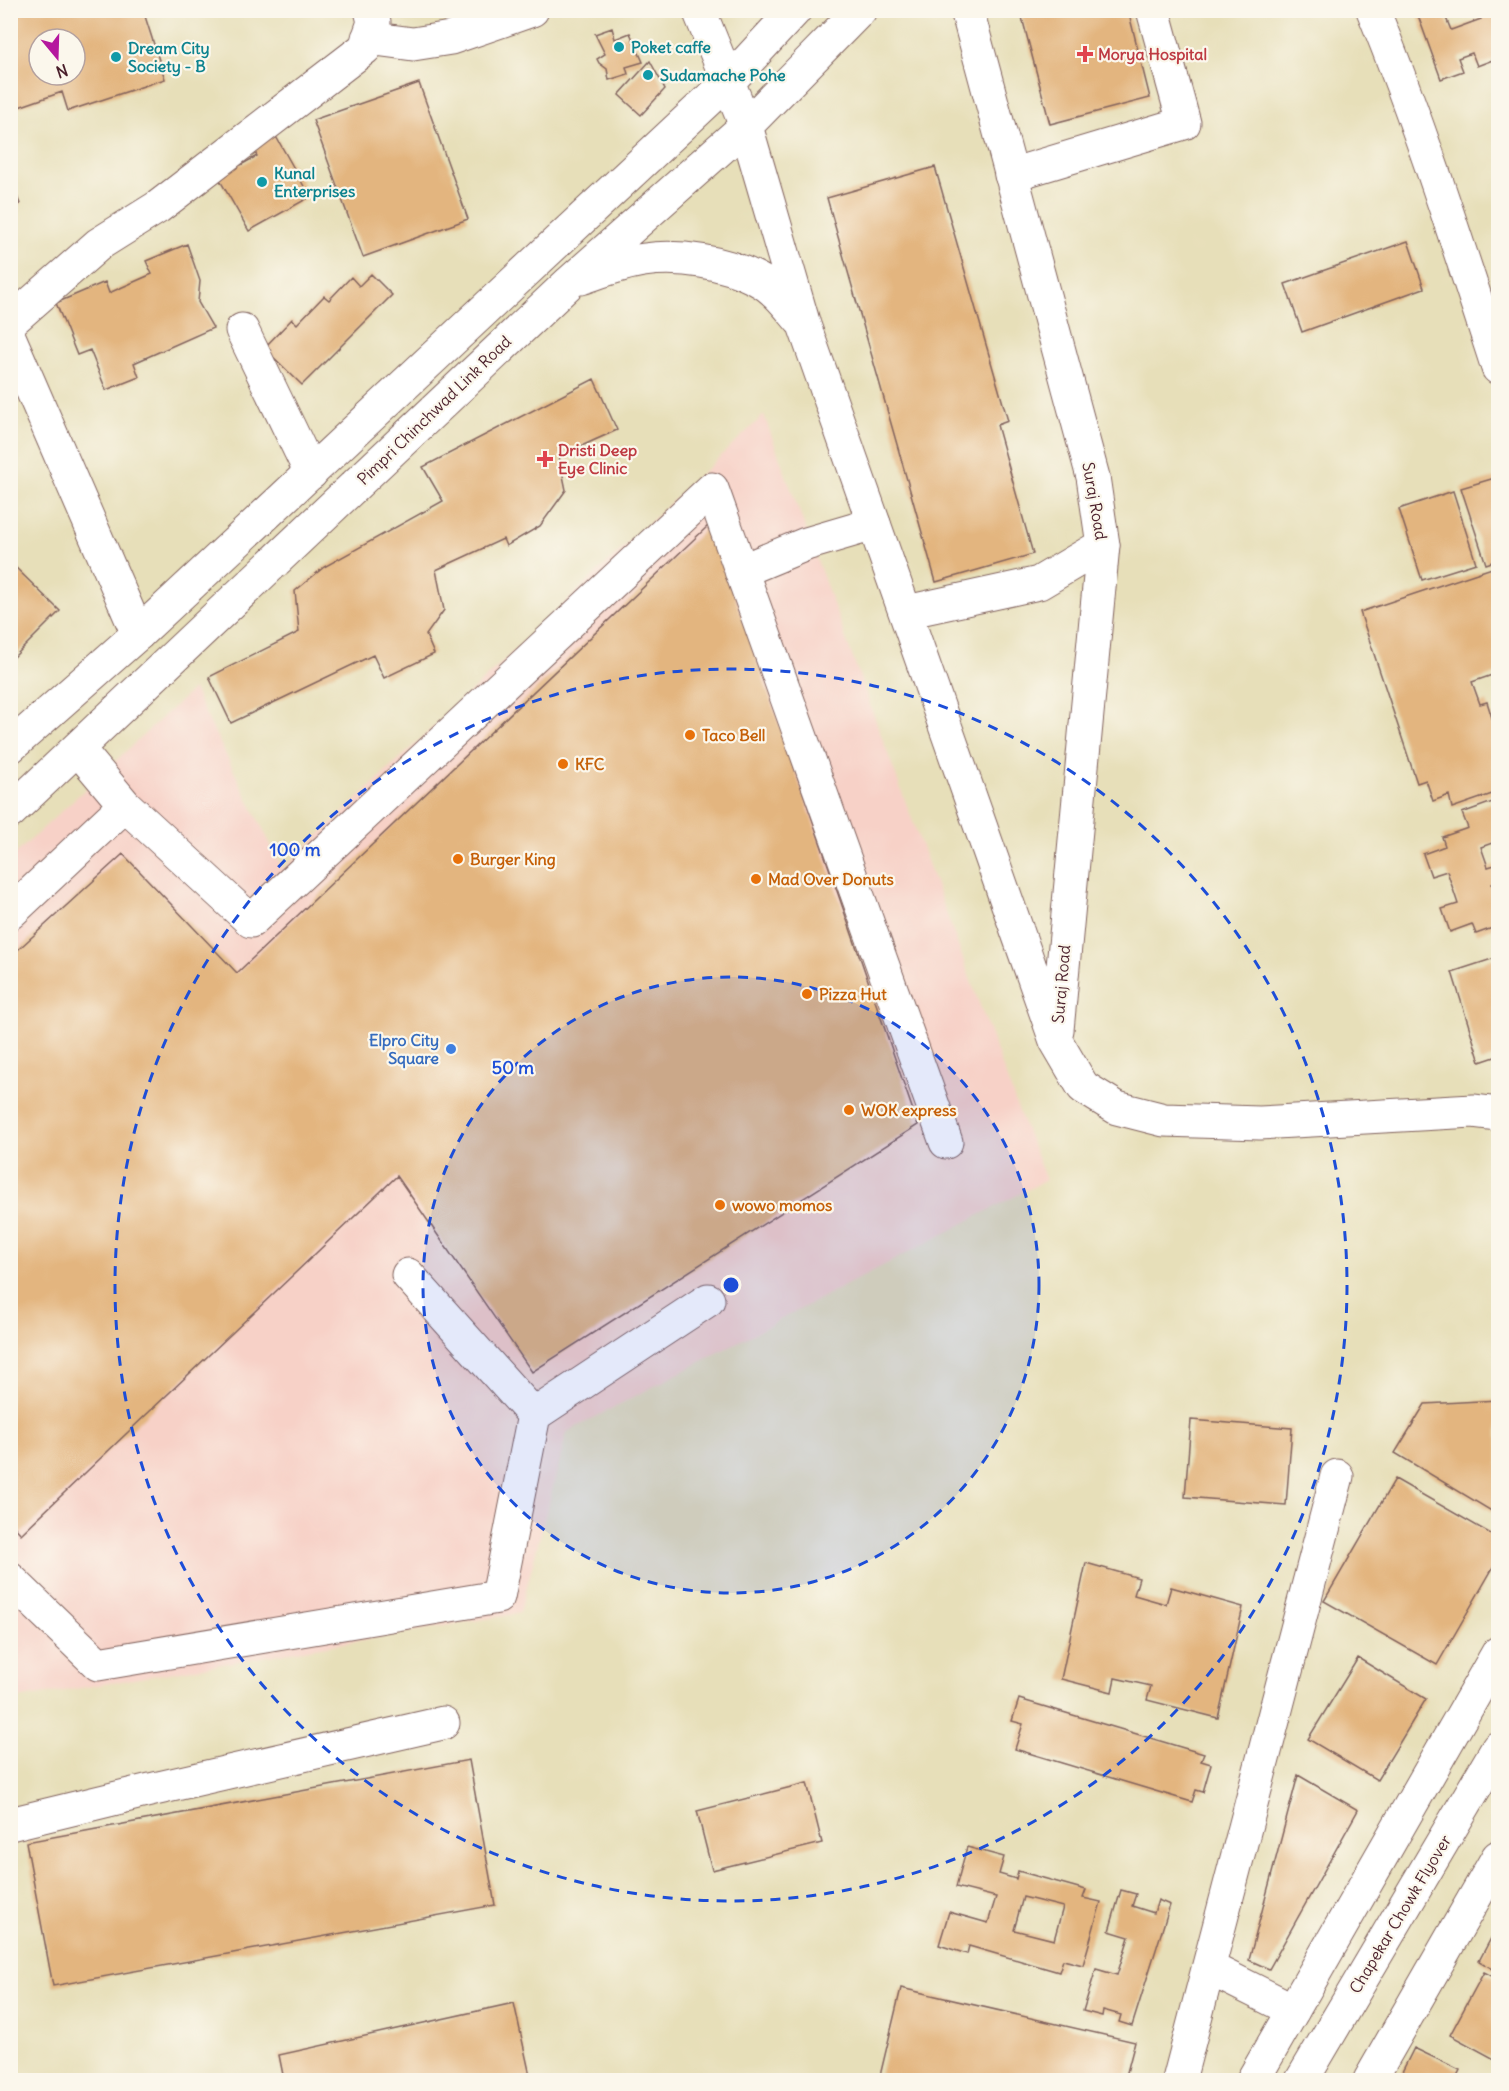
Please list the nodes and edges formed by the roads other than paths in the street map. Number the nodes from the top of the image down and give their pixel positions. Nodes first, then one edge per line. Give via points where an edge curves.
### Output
1 (532, 10) edge
2 (699, 10) edge
3 (795, 10) edge
4 (860, 10) edge
5 (966, 10) edge
6 (1153, 10) edge
7 (1373, 10) edge
8 (369, 24) edge
9 (729, 81) junction
10 (746, 126) junction
11 (1011, 175) junction
12 (542, 256) junction
13 (570, 282) junction
14 (10, 322) edge
15 (804, 325) junction
16 (242, 330) dead end
17 (10, 339) edge
18 (1498, 368) edge
19 (311, 473) junction
20 (874, 524) junction
21 (1103, 545) junction
22 (741, 571) junction
23 (906, 612) junction
24 (138, 634) junction
25 (10, 747) edge
26 (78, 749) junction
27 (125, 805) junction
28 (10, 812) edge
29 (10, 913) edge
30 (1056, 1041) junction
31 (1498, 1114) edge
32 (946, 1142) dead end
33 (408, 1275) dead end
34 (708, 1300) dead end
35 (534, 1415) junction
36 (1337, 1476) dead end
37 (10, 1579) edge
38 (1498, 1653) edge
39 (443, 1723) dead end
40 (1498, 1749) edge
41 (10, 1824) edge
42 (1498, 1857) edge
43 (1209, 1968) junction
44 (1293, 2010) junction
45 (1179, 2080) edge
46 (1253, 2080) edge
47 (1302, 2080) edge
48 (1370, 2080) edge

1 - 8 main road via 451,39 413,44
2 - 9 main road
3 - 9 main road
4 - 10 main road, Pimpri Chinchwad Link Road
5 - 11 main road, Suraj Road
6 - 11 main road via 1184,123
7 - 18 main road via 1439,187
8 - 14 main road via 365,48 158,207 99,244
9 - 10 main road
9 - 12 main road
10 - 13 main road, Pimpri Chinchwad Link Road
10 - 15 main road
11 - 21 main road, Suraj Road via 1093,477
12 - 13 main road
12 - 19 main road
13 - 15 main road via 646,260 708,262 759,279
13 - 26 main road, Pimpri Chinchwad Link Road
15 - 20 main road
16 - 19 main road
17 - 24 main road
19 - 24 main road
20 - 22 main road via 806,544
20 - 23 main road
21 - 23 main road via 1039,584
21 - 30 main road, Suraj Road
22 - 27 main road via 712,489 251,921
22 - 32 main road
23 - 30 main road
24 - 25 main road
26 - 27 main road
26 - 28 main road, Pimpri Chinchwad Link Road
27 - 29 main road
30 - 31 main road via 1083,1087 1117,1108 1164,1120 1260,1123 1473,1111
33 - 35 main road
34 - 35 main road
35 - 37 main road via 498,1597 98,1664
36 - 43 main road
38 - 44 main road
39 - 41 main road
40 - 47 main road, Chapekar Chowk Flyover
42 - 48 main road
43 - 44 main road
43 - 45 main road
44 - 46 main road

